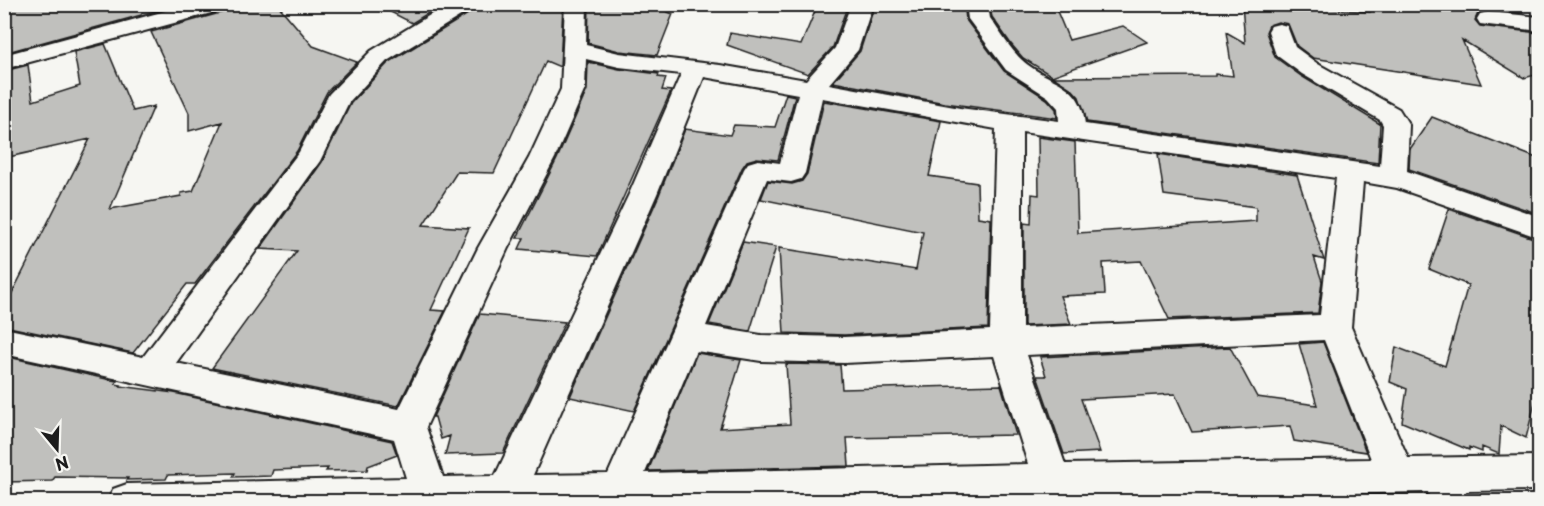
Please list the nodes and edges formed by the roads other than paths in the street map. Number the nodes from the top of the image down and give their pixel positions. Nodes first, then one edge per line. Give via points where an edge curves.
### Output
1 (218, 4) edge
2 (464, 4) edge
3 (576, 4) edge
4 (862, 4) edge
5 (985, 4) edge
6 (1533, 4) edge
7 (1539, 13) edge
8 (1488, 19) dead end
9 (1539, 24) edge
10 (1279, 31) dead end
11 (574, 49) junction
12 (4, 62) edge
13 (695, 69) junction
14 (812, 89) junction
15 (1009, 122) junction
16 (1071, 131) junction
17 (1350, 170) junction
18 (1393, 178) junction
19 (1537, 224) edge
20 (1335, 327) junction
21 (685, 336) junction
22 (4, 341) edge
23 (1006, 342) junction
24 (151, 372) junction
25 (408, 427) junction
26 (1539, 473) edge
27 (1396, 474) junction
28 (1052, 481) junction
29 (1447, 487) edge
30 (619, 491) junction
31 (506, 493) junction
32 (431, 498) edge
33 (127, 501) edge

1 - 12 street
2 - 24 street via 379,56 338,99 311,155
3 - 11 street
4 - 14 street via 846,50
5 - 16 street via 978,11 979,19 1014,65 1057,92 1071,107
6 - 7 street
8 - 9 street
10 - 18 street via 1284,50 1390,115 1396,125
11 - 13 street via 619,60
11 - 25 street via 573,89
13 - 14 street
13 - 31 street via 643,194
14 - 15 street
14 - 21 street via 791,173 758,169
15 - 16 street
15 - 23 street
16 - 17 street
17 - 18 street
17 - 20 street
18 - 19 street
20 - 23 street
20 - 27 street
21 - 23 street via 761,348 844,350
21 - 30 street
22 - 24 street
23 - 28 street
24 - 25 street
25 - 32 street
26 - 29 street
27 - 28 street
27 - 29 street
28 - 30 street
30 - 31 street
31 - 32 street
32 - 33 street

